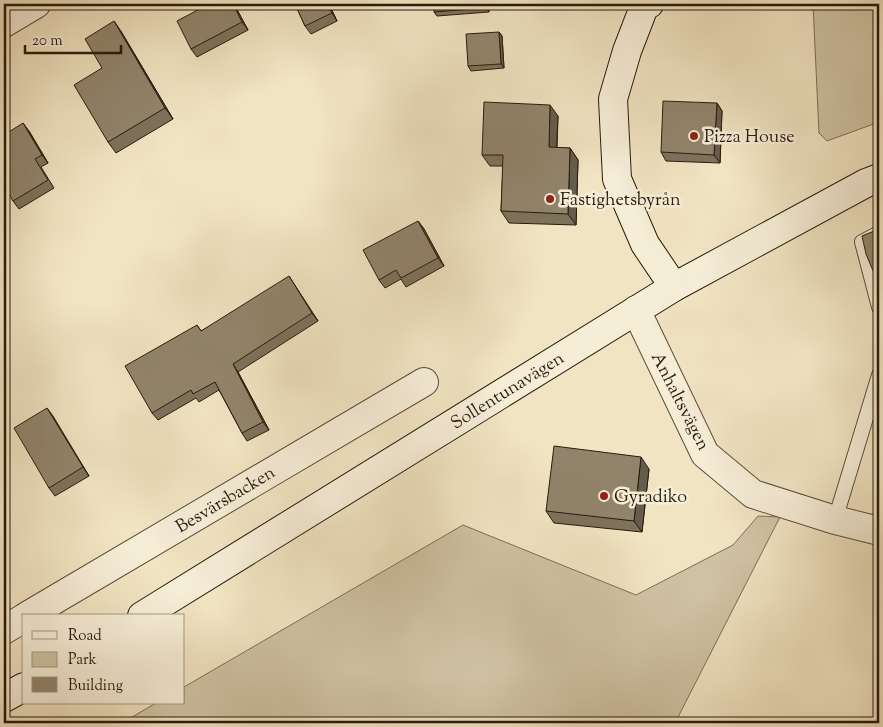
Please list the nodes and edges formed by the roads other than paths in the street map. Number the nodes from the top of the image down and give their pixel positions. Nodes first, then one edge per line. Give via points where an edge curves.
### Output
1 (36, 4) edge
2 (646, 5) edge
3 (4, 23) edge
4 (879, 178) edge
5 (879, 233) edge
6 (674, 288) junction
7 (879, 307) edge
8 (636, 310) junction
9 (879, 375) edge
10 (424, 382) dead end
11 (835, 520) junction
12 (879, 531) edge
13 (30, 614) edge
14 (145, 614) edge
15 (22, 619) edge
16 (4, 630) edge
17 (22, 688) edge
18 (4, 698) edge

1 - 3 street
2 - 6 street via 627,51 614,99 617,180 645,244
4 - 6 street, Sollentunavägen
5 - 7 lane via 862,242
6 - 8 street, Sollentunavägen
8 - 11 street, Anhaltsvägen via 705,454 753,494
8 - 14 street, Sollentunavägen
9 - 11 lane
10 - 13 street, Besvärsbacken
11 - 12 street, Anhaltsvägen
15 - 16 street
17 - 18 street

